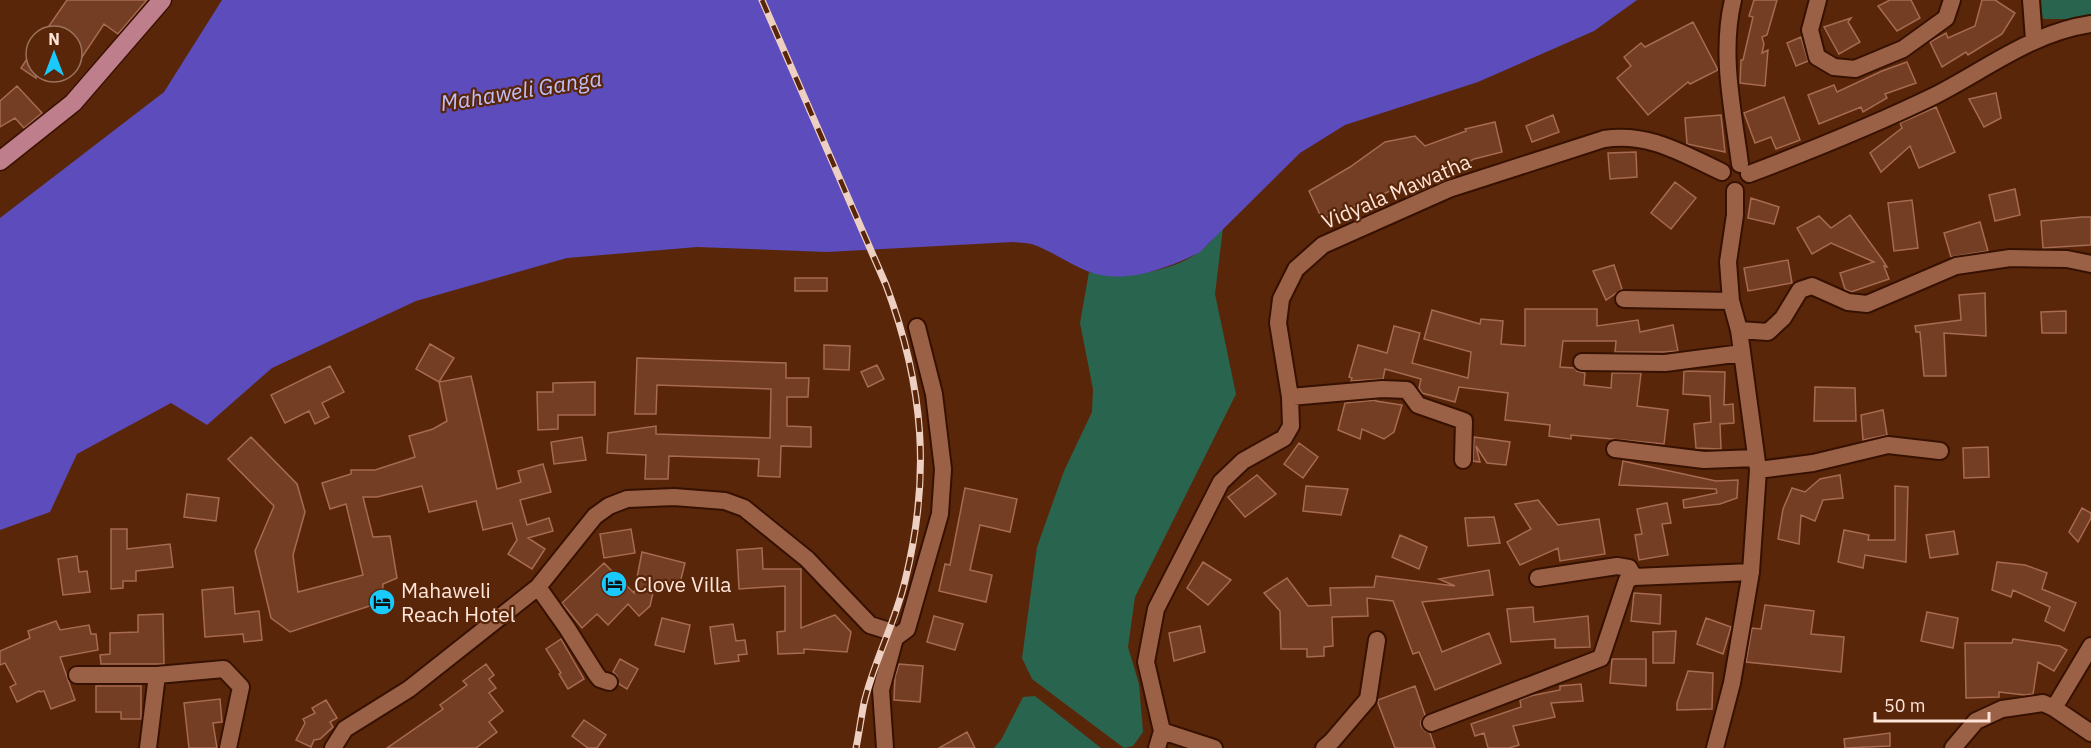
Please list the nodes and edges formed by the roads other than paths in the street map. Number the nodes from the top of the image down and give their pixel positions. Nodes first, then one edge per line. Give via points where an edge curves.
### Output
1 (162, 0) edge
2 (1733, 0) edge
3 (1818, 0) edge
4 (1952, 0) edge
5 (2031, 0) edge
6 (2091, 24) edge
7 (2034, 40) junction
8 (0, 161) edge
9 (1745, 169) junction
10 (1722, 172) junction
11 (1735, 191) junction
12 (2091, 264) edge
13 (1624, 299) dead end
14 (1731, 301) junction
15 (917, 327) dead end
16 (1739, 330) junction
17 (1742, 353) junction
18 (1582, 362) dead end
19 (1290, 398) junction
20 (1615, 449) dead end
21 (1940, 451) dead end
22 (1462, 460) dead end
23 (1757, 464) junction
24 (1751, 572) junction
25 (1634, 577) junction
26 (1538, 578) dead end
27 (537, 587) junction
28 (895, 638) junction
29 (1377, 640) dead end
30 (2091, 646) edge
31 (77, 675) dead end
32 (157, 675) junction
33 (609, 682) dead end
34 (2054, 708) junction
35 (1431, 723) dead end
36 (1162, 731) junction
37 (2091, 733) edge
38 (148, 748) edge
39 (228, 748) edge
40 (333, 748) edge
41 (885, 748) edge
42 (1157, 748) edge
43 (1214, 748) edge
44 (1324, 748) edge
45 (1716, 748) edge
46 (1953, 748) edge

1 - 8 main road via 73,103
2 - 9 street via 1727,24 1728,75
3 - 4 street via 1810,30 1817,57 1834,67 1855,69 1903,49 1946,18
5 - 7 street
6 - 7 street
7 - 9 street via 1934,96 1807,152
9 - 10 street via 1726,166
9 - 11 street via 1746,186
10 - 11 street via 1724,185
10 - 19 street, Vidyala Mawatha via 1658,142 1622,136 1604,139 1449,189 1323,245 1296,269 1281,299 1278,323
11 - 14 street via 1728,262
12 - 16 street via 2067,259 2010,258 1956,266 1867,304 1848,302 1812,286 1800,290 1783,318 1768,332
13 - 14 street
14 - 16 street
15 - 28 street via 934,394 943,480 940,514 907,628
16 - 17 street
17 - 18 street via 1665,363
17 - 23 street
19 - 22 street via 1407,390 1418,405 1464,420
19 - 36 street, Vidyala Mawatha via 1291,426 1284,438 1243,461 1221,482 1156,609 1146,662
20 - 23 street
21 - 23 street via 1888,445 1813,463
23 - 24 street
24 - 25 street
24 - 45 street via 1732,683
25 - 26 street via 1629,568 1617,566
25 - 35 street via 1628,580 1601,658
27 - 28 street via 595,516 609,506 627,499 650,498 725,501 744,508 807,559 870,625 889,631
27 - 33 street via 596,674
27 - 40 street via 409,689 345,729
28 - 41 street via 881,690
29 - 44 street via 1368,699
30 - 34 street
31 - 32 street
32 - 38 street
32 - 39 street via 224,669 241,687
34 - 37 street
34 - 46 street via 2043,704 2002,709 1976,721
36 - 42 street, Vidyala Mawatha
36 - 43 street

